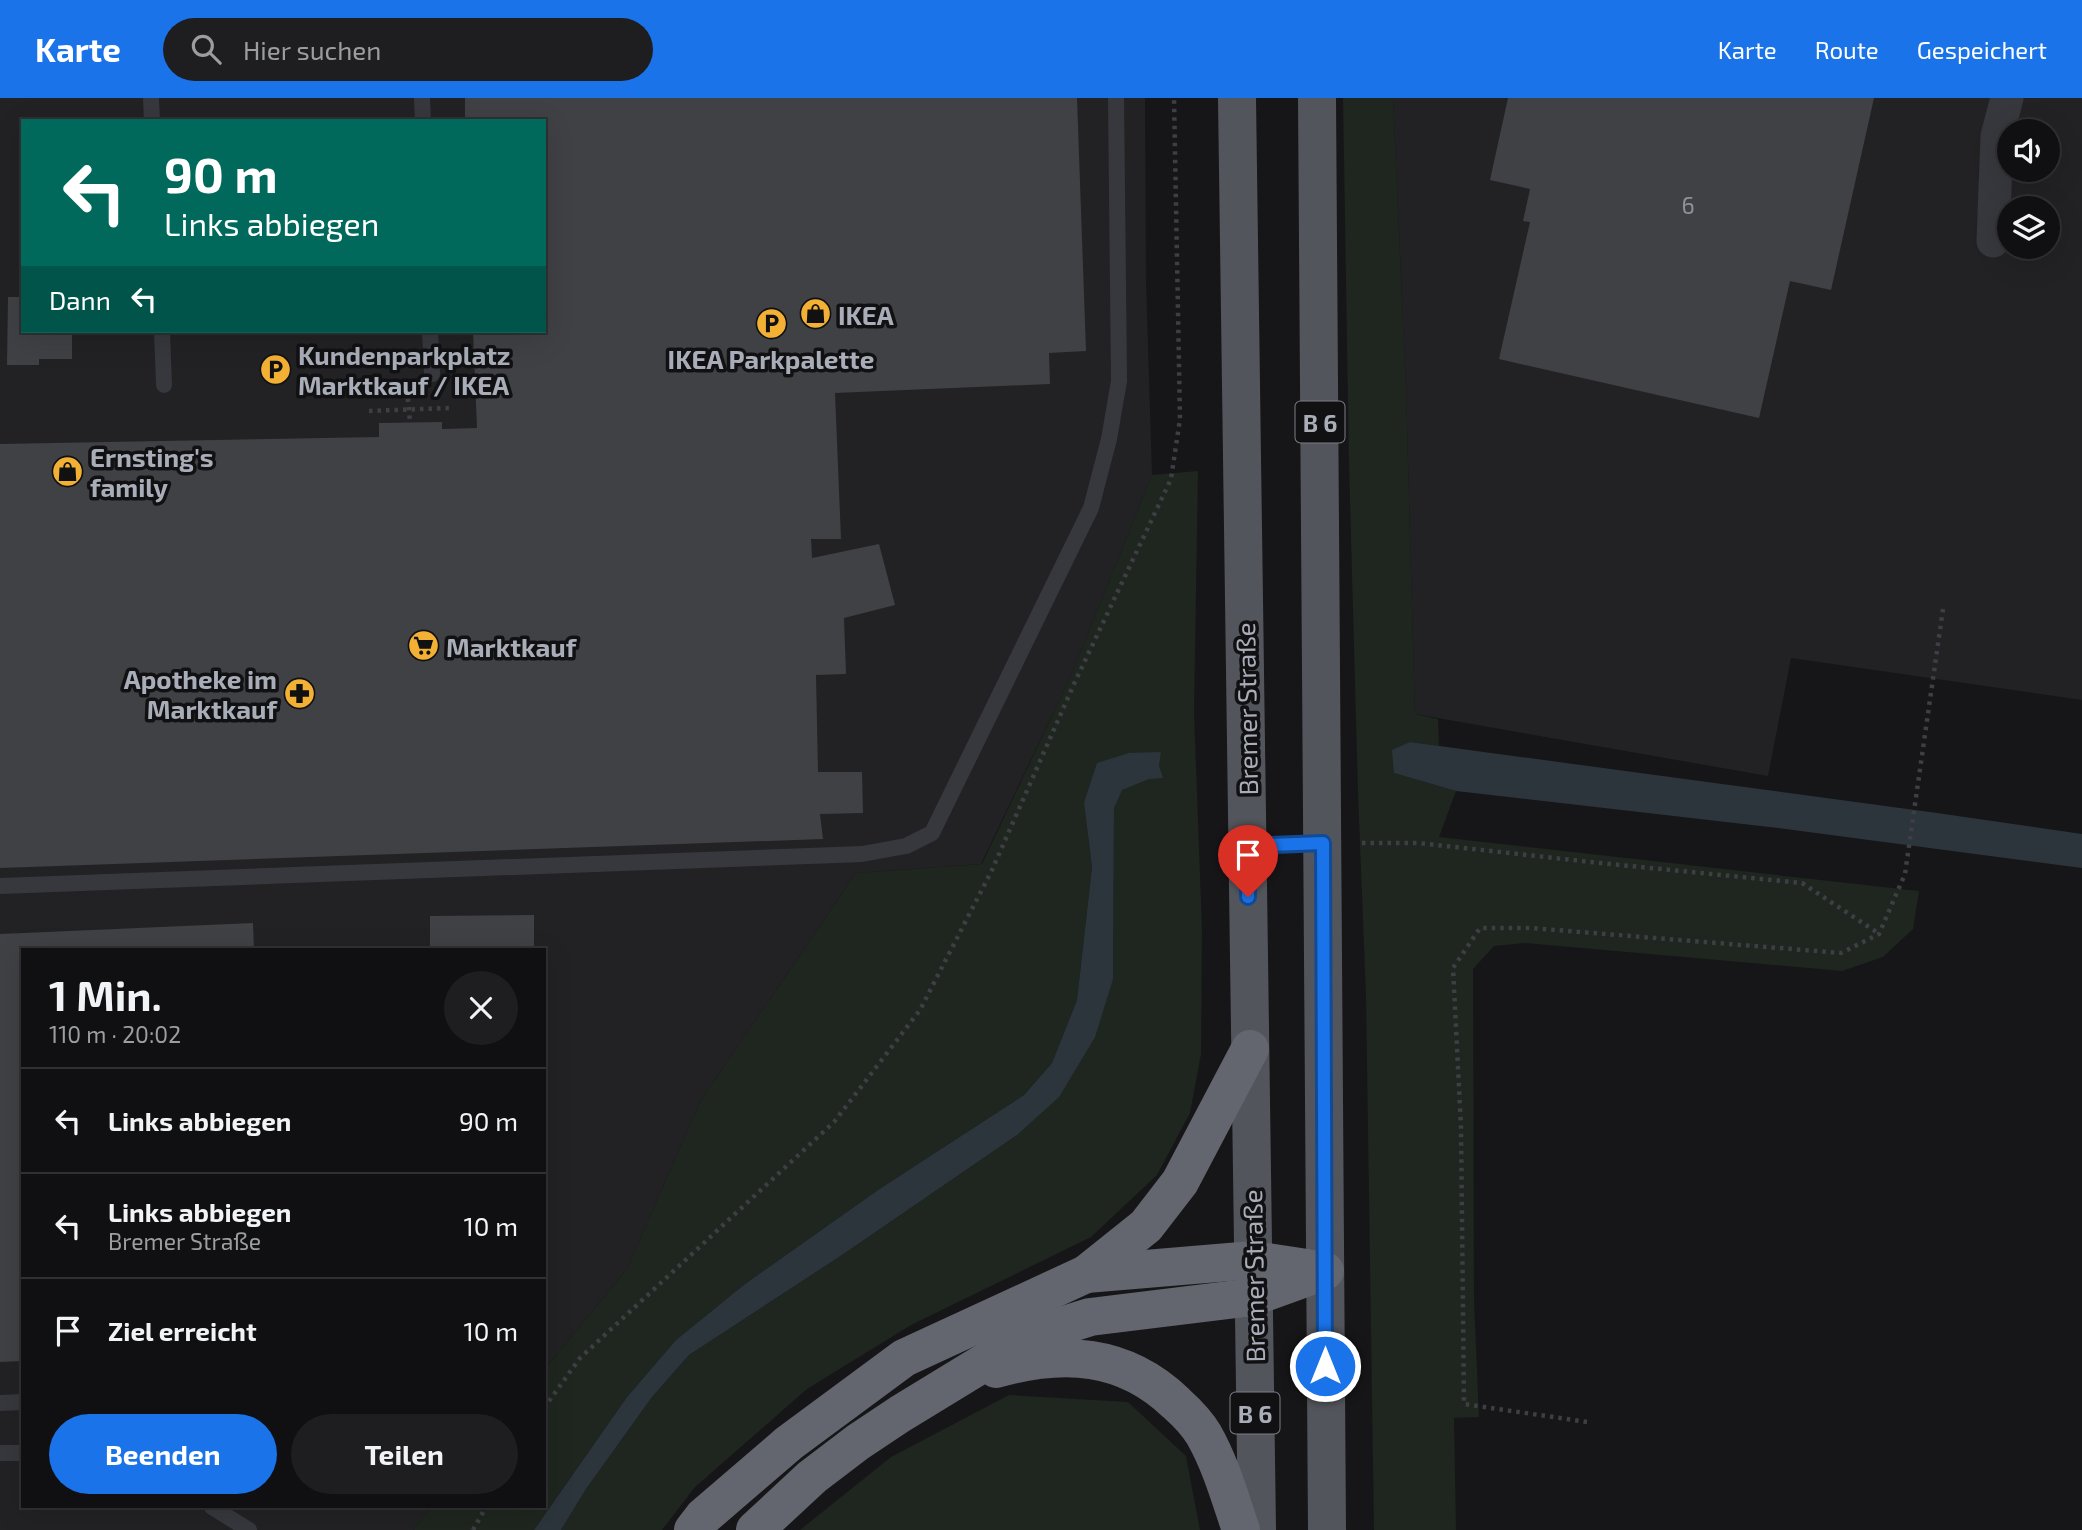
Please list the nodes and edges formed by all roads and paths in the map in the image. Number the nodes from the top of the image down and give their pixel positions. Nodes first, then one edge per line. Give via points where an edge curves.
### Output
1 (151, 98) edge
2 (422, 98) edge
3 (1116, 98) edge
4 (1237, 98) edge
5 (1317, 98) edge
6 (2007, 98) edge
7 (152, 119) edge
8 (423, 119) edge
9 (1993, 241) dead end
10 (162, 333) edge
11 (430, 333) edge
12 (432, 374) dead end
13 (164, 385) dead end
14 (407, 387) dead end
15 (449, 408) dead end
16 (409, 410) junction
17 (369, 411) dead end
18 (410, 422) dead end
19 (1943, 609) dead end
20 (1323, 843) junction
21 (1248, 846) junction
22 (0, 886) edge
23 (1879, 934) junction
24 (1250, 1049) junction
25 (1325, 1271) junction
26 (1086, 1274) junction
27 (1253, 1279) junction
28 (944, 1387) junction
29 (21, 1402) edge
30 (0, 1403) edge
31 (1587, 1422) dead end
32 (0, 1453) edge
33 (21, 1453) edge
34 (214, 1508) edge
35 (485, 1508) edge
36 (249, 1530) edge
37 (473, 1530) edge
38 (693, 1530) edge
39 (755, 1530) edge
40 (1241, 1530) edge
41 (1256, 1530) edge
42 (1327, 1530) edge

1 - 7 lane
2 - 8 lane
3 - 22 lane via 1119,381 1109,439 1091,508 932,833 906,846 862,854
4 - 21 main road, Bremer Straße / B 6
5 - 20 main road, B 6
6 - 9 street via 1997,136
10 - 13 lane
11 - 12 lane
14 - 16 path
15 - 16 path
16 - 17 path
16 - 18 path
19 - 23 path via 1905,874
20 - 21 lane
20 - 23 path via 1418,843 1802,883
20 - 25 main road, B 6
21 - 24 main road, Bremer Straße / B 6
23 - 31 path via 1841,953 1531,928 1480,928 1453,968 1461,1128 1464,1404
24 - 26 highway via 1180,1182 1146,1226
24 - 27 main road, Bremer Straße / B 6
25 - 27 highway
25 - 42 main road, B 6
26 - 27 highway
26 - 38 highway via 904,1358 789,1443
27 - 28 highway via 1067,1323 1028,1339
27 - 41 main road, Bremer Straße / B 6
28 - 39 highway via 858,1442
28 - 40 highway via 1018,1363 1055,1359 1111,1363 1135,1372 1160,1387 1202,1433
29 - 30 lane
32 - 33 lane
34 - 36 lane
35 - 37 path

